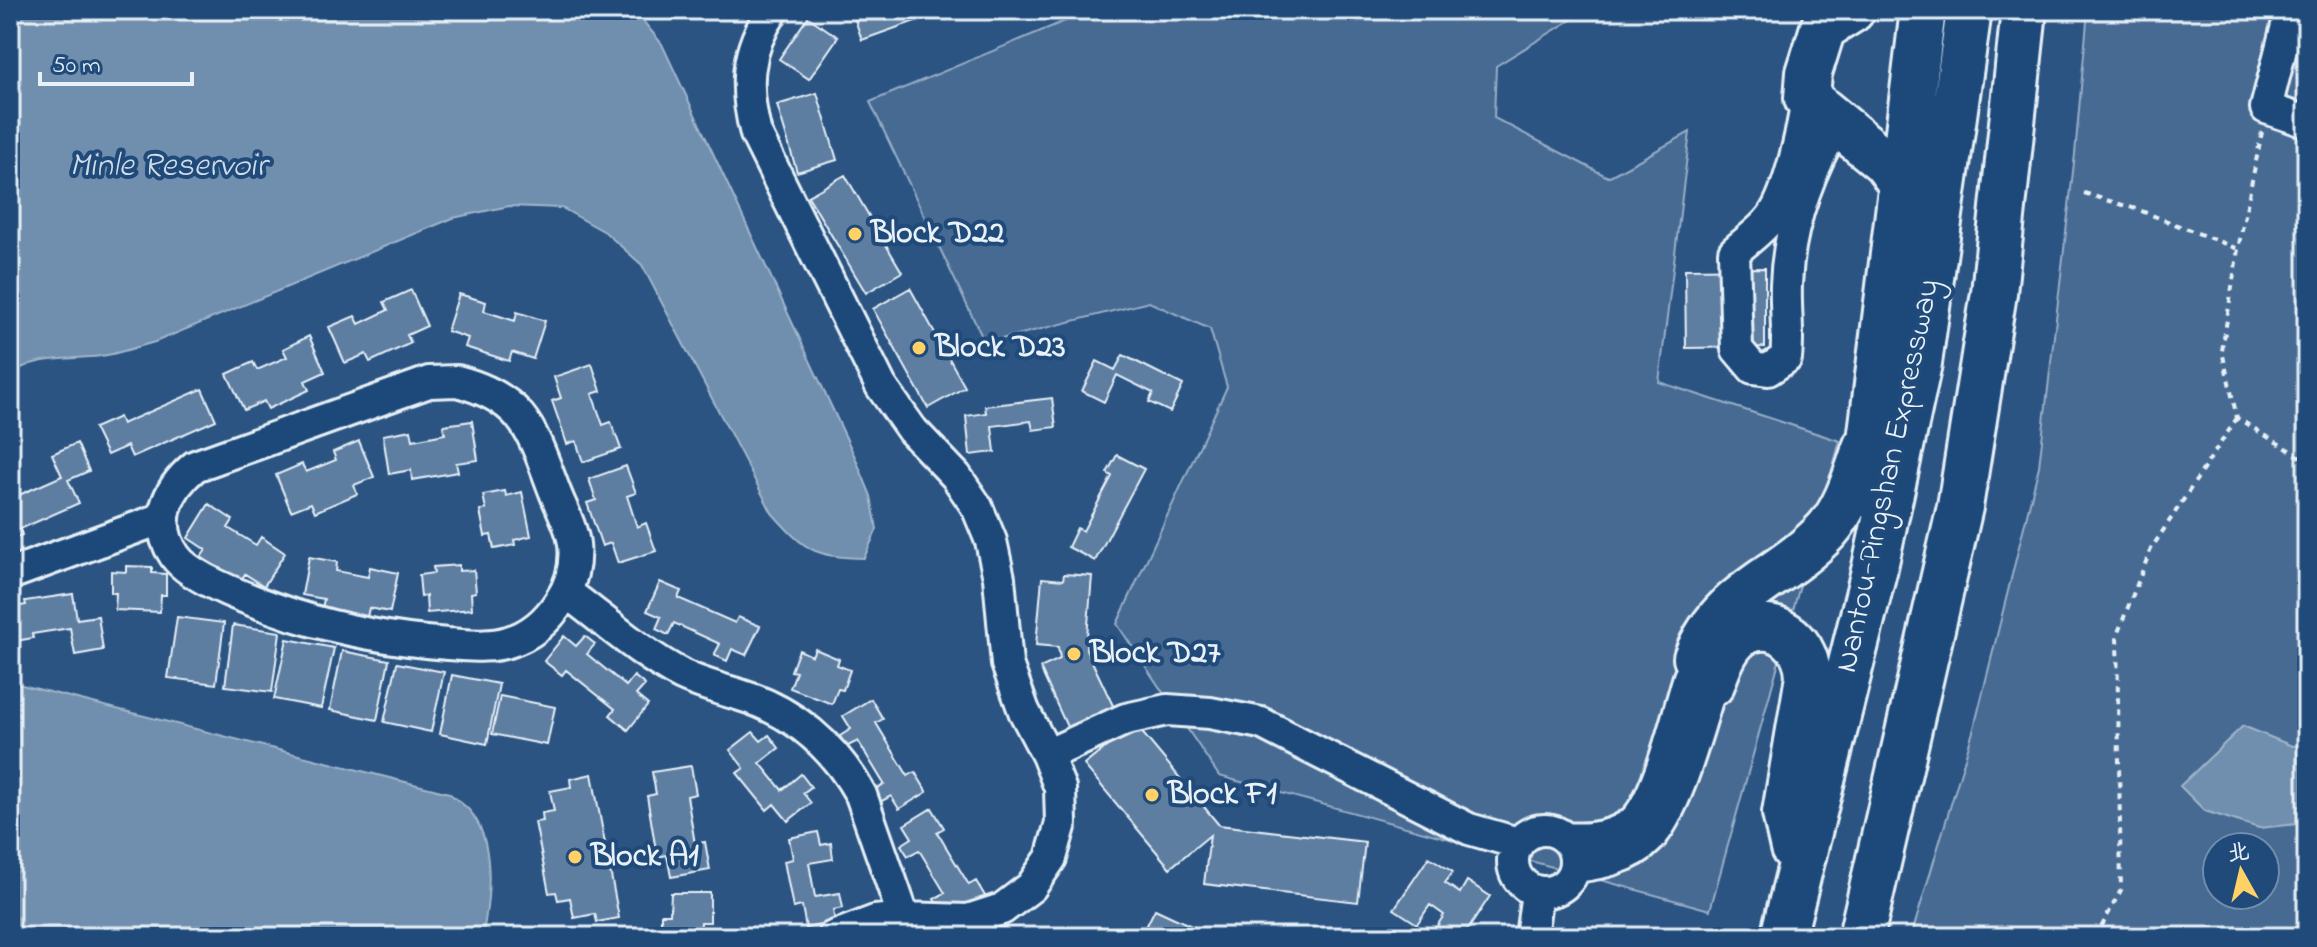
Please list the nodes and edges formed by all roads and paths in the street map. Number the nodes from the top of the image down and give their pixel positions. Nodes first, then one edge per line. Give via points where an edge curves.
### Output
1 (773, 10) edge
2 (1923, 10) edge
3 (1969, 10) edge
4 (2024, 10) edge
5 (2291, 10) edge
6 (1830, 16) edge
7 (2266, 108) junction
8 (1823, 110) junction
9 (2307, 122) edge
10 (1902, 185) junction
11 (2084, 193) dead end
12 (2238, 249) junction
13 (2237, 418) junction
14 (1871, 433) junction
15 (2307, 461) edge
16 (163, 518) junction
17 (1875, 567) junction
18 (10, 574) edge
19 (566, 592) junction
20 (1700, 680) junction
21 (1047, 755) junction
22 (1566, 838) junction
23 (1518, 843) junction
24 (1575, 867) junction
25 (1799, 878) junction
26 (1537, 892) junction
27 (904, 918) junction
28 (833, 937) edge
29 (1531, 937) edge
30 (1783, 937) edge
31 (1861, 937) edge
32 (2096, 937) edge

1 - 21 street via 754,43 747,73 756,134 881,386 977,507 999,578 1007,664
2 - 10 highway
3 - 17 highway, Nantou-Pingshan Expressway via 1919,363
4 - 31 highway, Nantou-Pingshan Expressway via 1994,293 1960,507
5 - 7 street
6 - 8 highway via 1809,73
7 - 9 street
7 - 12 path
8 - 8 street via 1803,131 1772,217 1734,252 1737,349 1753,368 1768,370 1786,358 1792,232 1823,147
8 - 10 highway via 1885,162
10 - 14 highway
11 - 12 path
12 - 13 path via 2222,351
13 - 15 path
13 - 32 path via 2151,549 2117,635 2121,890
14 - 17 highway
14 - 20 highway via 1829,528 1730,605 1703,639
16 - 18 street
16 - 19 street via 175,557 190,571 259,604 332,627 407,641 483,646 509,642 533,631
16 - 19 street via 178,480 195,466 429,382 457,381 485,388 510,404 528,426 574,541
17 - 25 highway, Nantou-Pingshan Expressway
19 - 27 street via 681,674 778,711 826,746 861,795
20 - 22 street via 1648,802 1633,822 1588,840
20 - 24 street via 1672,801 1662,821 1648,840 1628,853
20 - 25 highway via 1747,631 1784,633 1800,646 1808,677 1785,813
21 - 23 street via 1126,719 1167,710 1236,718 1302,742 1469,829
21 - 27 street via 1060,788 1061,823 1051,858 1031,887 1002,909 968,920
22 - 23 street via 1547,830 1526,835
22 - 24 street
23 - 26 street via 1515,873
24 - 26 street via 1557,890
25 - 30 highway, Nantou-Pingshan Expressway
26 - 29 street
27 - 28 street via 875,921

